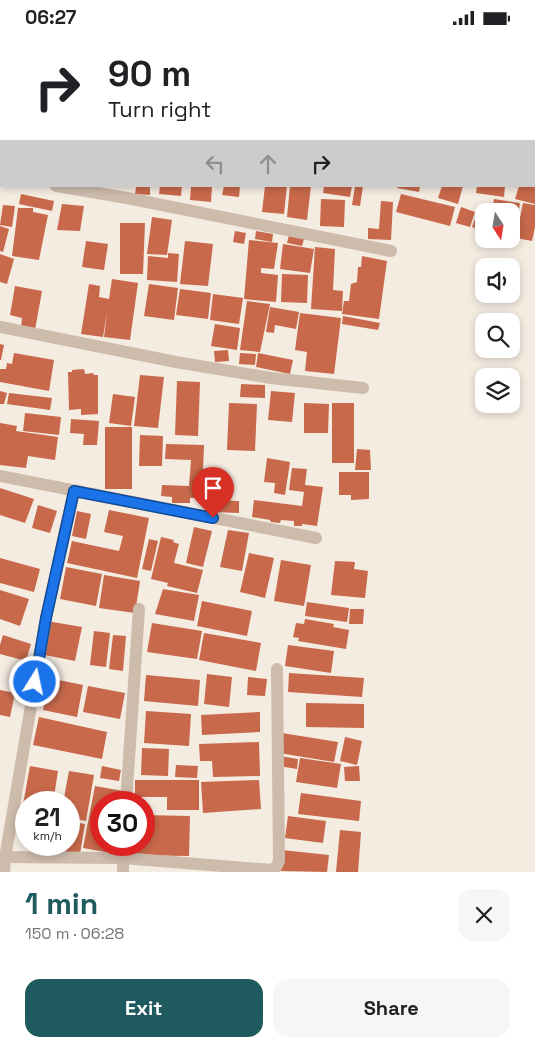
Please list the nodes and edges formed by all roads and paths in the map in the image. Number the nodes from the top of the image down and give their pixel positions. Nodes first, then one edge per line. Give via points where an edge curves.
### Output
1 (62, 187) edge
2 (391, 251) dead end
3 (0, 327) edge
4 (363, 388) dead end
5 (0, 476) edge
6 (74, 491) junction
7 (316, 538) dead end
8 (138, 609) dead end
9 (277, 669) dead end
10 (127, 791) edge
11 (2, 857) edge
12 (122, 858) junction
13 (4, 872) edge
14 (122, 872) edge

1 - 2 street
3 - 4 street via 176,362 272,378
5 - 6 street
6 - 7 street
6 - 11 street via 46,618
8 - 10 street
9 - 12 street via 279,861 276,867
11 - 12 street
11 - 13 street
12 - 14 street

